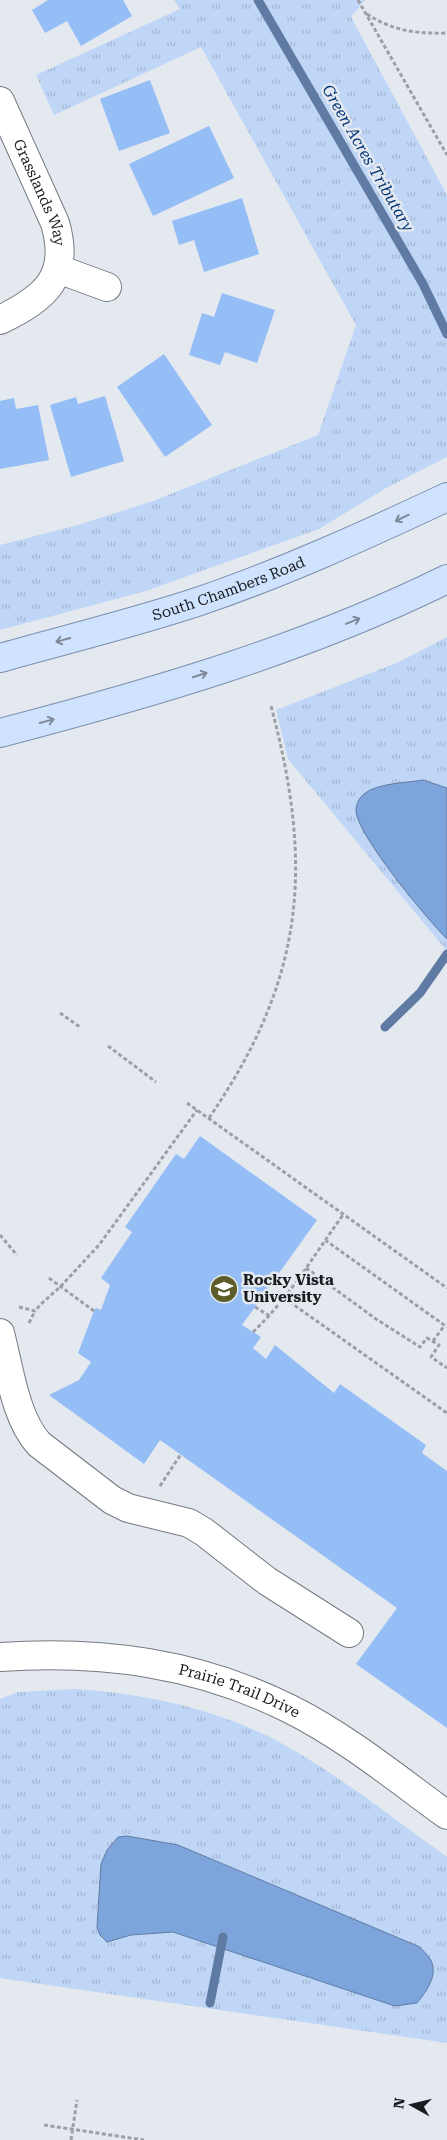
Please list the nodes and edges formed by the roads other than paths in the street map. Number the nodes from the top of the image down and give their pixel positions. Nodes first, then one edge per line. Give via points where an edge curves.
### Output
1 (0, 102) edge
2 (58, 269) junction
3 (107, 287) dead end
4 (0, 320) edge
5 (447, 496) edge
6 (447, 578) edge
7 (0, 658) edge
8 (0, 733) edge
9 (0, 1333) edge
10 (349, 1632) dead end
11 (0, 1657) edge
12 (447, 1814) edge

1 - 2 street, Grasslands Way via 60,238
2 - 3 street
2 - 4 street, Grasslands Way via 38,299
5 -> 7 main road, South Chambers Road via 360,538 201,600 149,618
8 -> 6 main road via 131,698 289,647
9 - 10 street via 22,1414 39,1444 112,1500 128,1508 189,1523 204,1532 267,1581
11 - 12 street, Prairie Trail Drive via 113,1657 183,1670 226,1683 290,1709 331,1732

